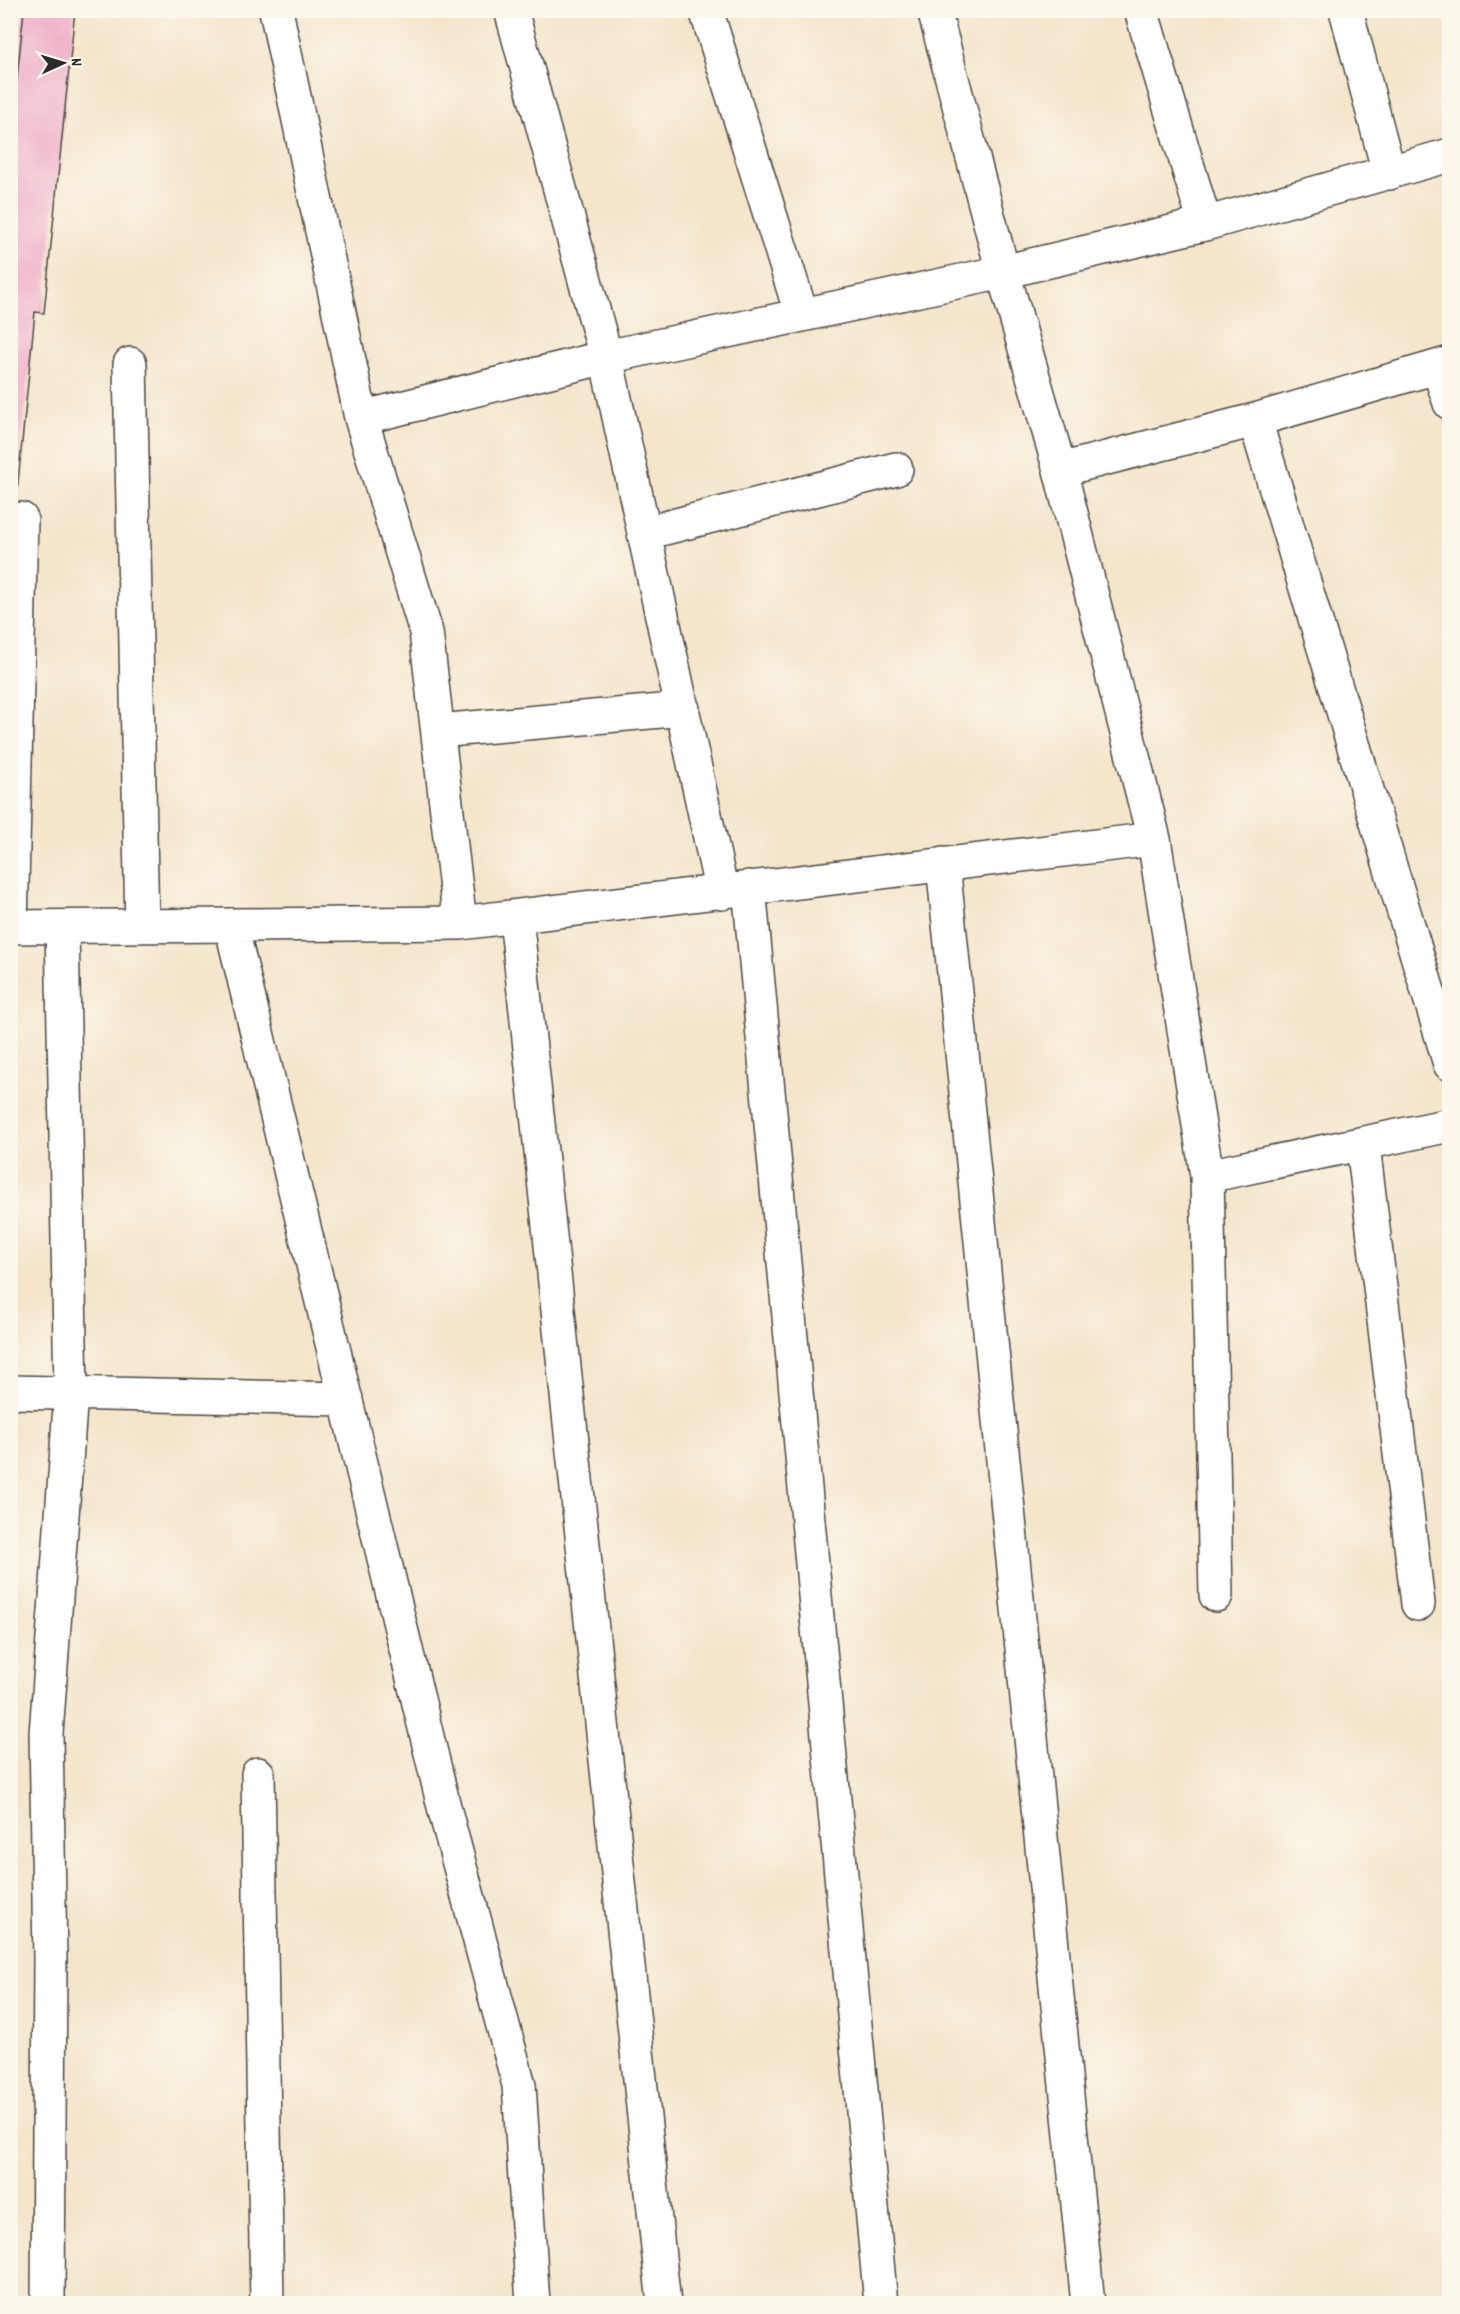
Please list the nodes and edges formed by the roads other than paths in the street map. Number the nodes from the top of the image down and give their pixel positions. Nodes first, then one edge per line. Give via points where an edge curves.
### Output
1 (276, 10) edge
2 (511, 10) edge
3 (706, 10) edge
4 (934, 10) edge
5 (1141, 10) edge
6 (1346, 10) edge
7 (1449, 155) edge
8 (1389, 173) junction
9 (1205, 224) junction
10 (1003, 272) junction
11 (801, 313) junction
12 (606, 357) junction
13 (130, 364) dead end
14 (1444, 365) edge
15 (1449, 403) edge
16 (361, 418) junction
17 (1255, 420) junction
18 (896, 469) dead end
19 (1060, 470) junction
20 (21, 519) dead end
21 (645, 533) junction
22 (682, 709) junction
23 (438, 731) junction
24 (1154, 839) junction
25 (944, 864) junction
26 (735, 890) junction
27 (516, 917) junction
28 (460, 923) junction
29 (231, 925) junction
30 (142, 926) junction
31 (11, 927) edge
32 (62, 927) junction
33 (1449, 1064) edge
34 (1449, 1125) edge
35 (1363, 1145) junction
36 (1207, 1176) junction
37 (10, 1392) edge
38 (71, 1393) junction
39 (346, 1400) junction
40 (1216, 1595) dead end
41 (1418, 1604) dead end
42 (258, 1774) dead end
43 (48, 2304) edge
44 (267, 2304) edge
45 (533, 2304) edge
46 (664, 2304) edge
47 (881, 2304) edge
48 (1088, 2304) edge

1 - 16 street
2 - 12 street
3 - 11 street
4 - 10 street
5 - 9 street
6 - 8 street
7 - 8 street
8 - 9 street
9 - 10 street
10 - 11 street
10 - 19 street
11 - 12 street
12 - 16 street
12 - 21 street
13 - 30 street
14 - 15 street
14 - 17 street
16 - 23 street via 426,632
17 - 19 street
17 - 33 street
18 - 21 street
19 - 24 street
20 - 31 street
21 - 22 street
22 - 23 street
22 - 26 street
23 - 28 street
24 - 25 street
24 - 36 street
25 - 26 street
25 - 48 street
26 - 27 street
26 - 47 street
27 - 28 street
27 - 46 street
28 - 29 street
29 - 30 street
29 - 39 street
30 - 32 street
31 - 32 street
32 - 38 street
34 - 35 street
35 - 36 street
35 - 41 street
36 - 40 street
37 - 38 street
38 - 39 street
38 - 43 street via 46,1734 50,1957
39 - 45 street via 446,1815 519,2085
42 - 44 street

